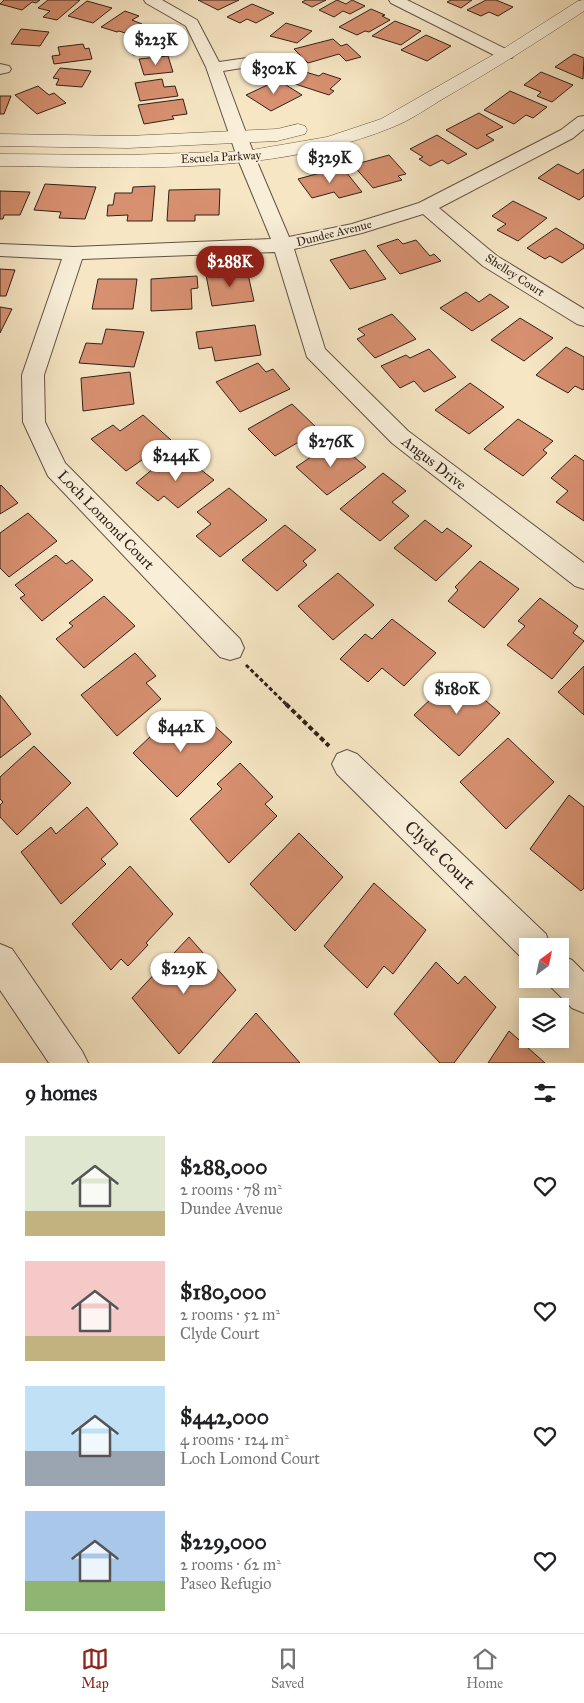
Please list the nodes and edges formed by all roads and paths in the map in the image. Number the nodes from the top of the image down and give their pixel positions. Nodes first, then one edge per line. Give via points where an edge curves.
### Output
1 (151, 0) edge
2 (396, 0) edge
3 (584, 4) edge
4 (505, 36) dead end
5 (488, 46) junction
6 (506, 54) junction
7 (472, 55) dead end
8 (254, 62) dead end
9 (214, 67) junction
10 (366, 112) dead end
11 (341, 120) dead end
12 (584, 121) edge
13 (313, 127) dead end
14 (567, 134) junction
15 (239, 137) junction
16 (0, 140) edge
17 (584, 143) edge
18 (246, 157) junction
19 (0, 160) edge
20 (426, 208) junction
21 (283, 245) junction
22 (0, 250) edge
23 (74, 254) junction
24 (584, 319) edge
25 (584, 578) edge
26 (230, 648) joint
27 (347, 764) joint
28 (526, 938) edge
29 (0, 961) edge
30 (569, 981) edge
31 (584, 996) edge
32 (70, 1063) edge

1 - 9 street, Angus Drive via 192,23
2 - 5 street
3 - 6 street, Escuela Parkway
4 - 5 street
5 - 6 street
5 - 7 street
6 - 18 street, Escuela Parkway via 388,123 331,142
8 - 9 street
9 - 15 street, Angus Drive
10 - 11 street
12 - 14 street, Dundee Avenue
13 - 15 street, Escuela Parkway via 277,135
14 - 17 street
14 - 20 street, Dundee Avenue
15 - 16 street, Escuela Parkway via 128,142
15 - 18 street, Angus Drive
18 - 19 street, Escuela Parkway via 126,161
18 - 21 street, Angus Drive
20 - 21 street, Dundee Avenue via 355,229
20 - 24 street, Shelley Court via 490,261
21 - 23 street, Dundee Avenue
21 - 25 street, Angus Drive via 316,352 400,437
22 - 23 street, Dundee Avenue
23 - 26 street, Loch Lomond Court via 33,376 34,422 56,469
26 - 27 path
27 - 28 street, Clyde Court
29 - 32 street
30 - 31 street

